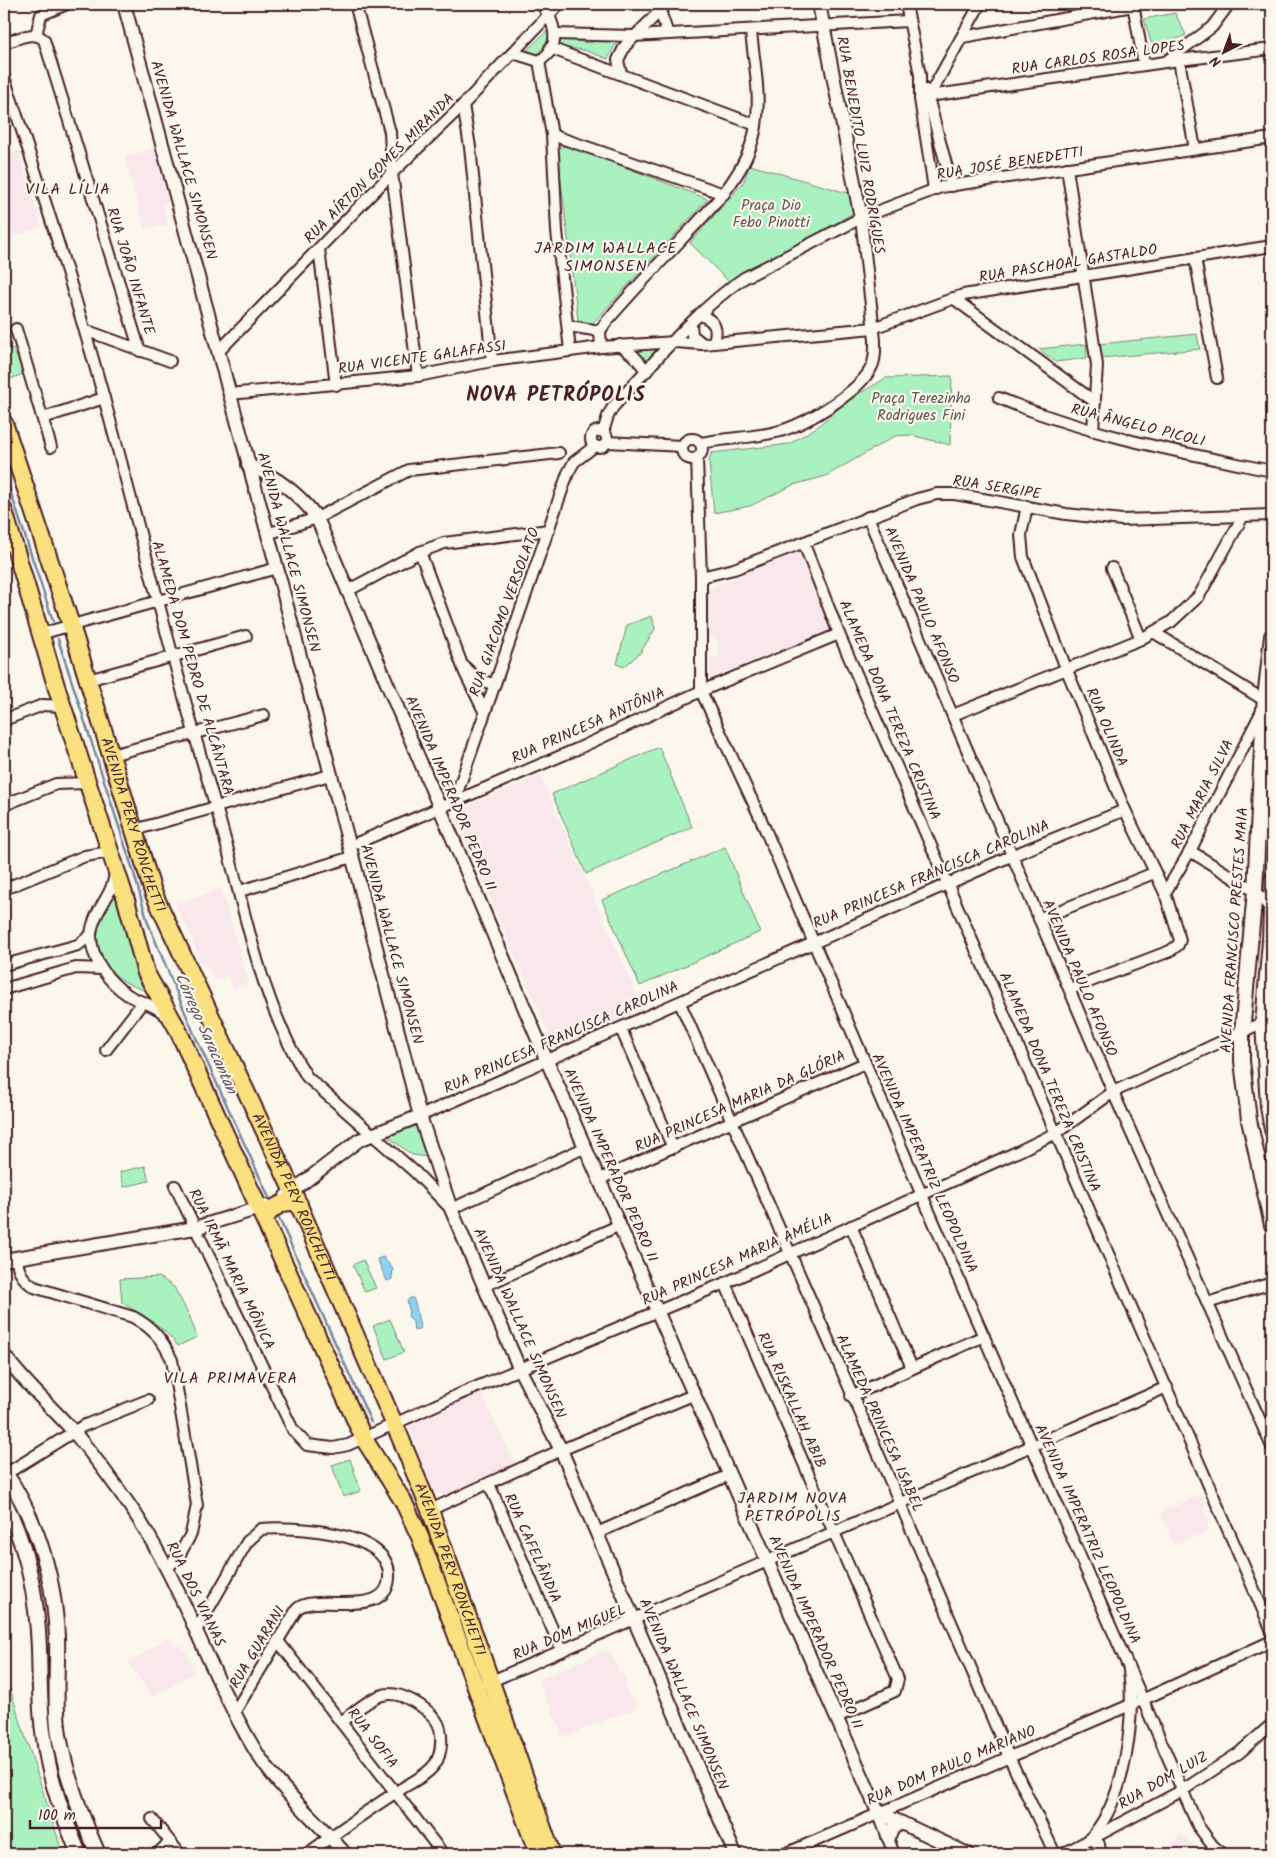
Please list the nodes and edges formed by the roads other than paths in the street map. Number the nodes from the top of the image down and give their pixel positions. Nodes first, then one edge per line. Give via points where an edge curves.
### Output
1 (67, 4) edge
2 (124, 4) edge
3 (541, 4) edge
4 (559, 4) edge
5 (819, 4) edge
6 (906, 4) edge
7 (980, 4) edge
8 (1230, 4) edge
9 (1133, 5) edge
10 (663, 7) edge
11 (357, 11) dead end
12 (549, 14) junction
13 (909, 22) junction
14 (823, 25) junction
15 (751, 32) junction
16 (555, 34) junction
17 (668, 34) junction
18 (36, 35) junction
19 (633, 36) junction
20 (963, 37) junction
21 (4, 43) edge
22 (550, 48) junction
23 (1272, 49) edge
24 (513, 53) junction
25 (1179, 60) junction
26 (539, 61) junction
27 (1167, 61) junction
28 (1144, 65) junction
29 (621, 74) junction
30 (4, 77) edge
31 (925, 98) junction
32 (463, 105) junction
33 (756, 125) junction
34 (552, 136) junction
35 (1272, 138) edge
36 (1195, 149) junction
37 (1067, 168) junction
38 (392, 173) junction
39 (952, 186) junction
40 (934, 189) junction
41 (724, 194) junction
42 (861, 218) junction
43 (1272, 246) edge
44 (319, 249) junction
45 (1195, 258) junction
46 (1082, 277) junction
47 (953, 298) junction
48 (701, 315) junction
49 (691, 325) junction
50 (569, 326) junction
51 (874, 328) junction
52 (16, 329) dead end
53 (84, 330) junction
54 (600, 331) junction
55 (674, 342) junction
56 (708, 343) junction
57 (620, 345) junction
58 (601, 347) junction
59 (140, 351) junction
60 (570, 351) junction
61 (218, 352) junction
62 (170, 361) dead end
63 (492, 362) junction
64 (647, 371) junction
65 (418, 376) junction
66 (1217, 378) dead end
67 (336, 385) junction
68 (229, 394) junction
69 (104, 398) junction
70 (999, 398) dead end
71 (1095, 402) junction
72 (43, 418) junction
73 (4, 423) edge
74 (1093, 432) junction
75 (605, 437) junction
76 (701, 443) junction
77 (595, 446) junction
78 (682, 446) junction
79 (51, 447) dead end
80 (559, 453) dead end
81 (697, 458) junction
82 (248, 465) junction
83 (1272, 471) edge
84 (1027, 506) junction
85 (4, 511) edge
86 (1272, 515) edge
87 (1243, 516) junction
88 (868, 517) junction
89 (317, 518) junction
90 (549, 530) junction
91 (267, 534) junction
92 (804, 544) junction
93 (420, 552) junction
94 (277, 568) junction
95 (1112, 568) dead end
96 (701, 577) junction
97 (347, 591) junction
98 (159, 601) junction
99 (66, 626) junction
100 (45, 633) junction
101 (1155, 633) junction
102 (839, 634) junction
103 (246, 636) dead end
104 (1272, 636) edge
105 (1141, 639) junction
106 (174, 655) junction
107 (460, 659) junction
108 (1066, 668) junction
109 (88, 680) junction
110 (493, 684) junction
111 (701, 691) junction
112 (1264, 704) junction
113 (62, 706) junction
114 (484, 711) junction
115 (953, 715) junction
116 (264, 716) dead end
117 (4, 720) edge
118 (193, 734) junction
119 (111, 755) junction
120 (464, 774) junction
121 (330, 775) junction
122 (87, 782) junction
123 (482, 788) junction
124 (455, 799) junction
125 (4, 805) edge
126 (216, 806) junction
127 (440, 809) junction
128 (1126, 810) junction
129 (134, 830) junction
130 (351, 851) junction
131 (1190, 851) junction
132 (1011, 856) junction
133 (112, 857) junction
134 (1154, 873) junction
135 (1272, 880) edge
136 (948, 884) junction
137 (4, 889) edge
138 (240, 891) junction
139 (1255, 891) junction
140 (1165, 893) junction
141 (1271, 909) edge
142 (1039, 920) junction
143 (91, 935) junction
144 (813, 944) junction
145 (4, 965) edge
146 (102, 969) junction
147 (4, 989) edge
148 (1070, 989) junction
149 (143, 1002) junction
150 (680, 1003) junction
151 (1268, 1020) edge
152 (621, 1029) junction
153 (1242, 1033) junction
154 (106, 1050) dead end
155 (547, 1061) junction
156 (865, 1063) junction
157 (191, 1064) junction
158 (1113, 1092) junction
159 (420, 1116) junction
160 (732, 1123) junction
161 (1272, 1130) edge
162 (1056, 1133) junction
163 (370, 1135) junction
164 (586, 1147) junction
165 (673, 1148) junction
166 (600, 1179) junction
167 (175, 1186) dead end
168 (923, 1196) junction
169 (291, 1199) junction
170 (451, 1209) junction
171 (265, 1211) junction
172 (1272, 1225) edge
173 (620, 1226) junction
174 (851, 1226) junction
175 (196, 1228) junction
176 (789, 1253) junction
177 (10, 1259) edge
178 (725, 1283) junction
179 (1272, 1283) edge
180 (484, 1286) junction
181 (1208, 1303) junction
182 (656, 1311) junction
183 (984, 1336) junction
184 (4, 1356) edge
185 (912, 1368) junction
186 (520, 1370) junction
187 (1167, 1386) junction
188 (693, 1395) junction
189 (852, 1396) junction
190 (148, 1400) dead end
191 (393, 1423) junction
192 (73, 1432) junction
193 (364, 1439) junction
194 (1032, 1445) junction
195 (1272, 1447) edge
196 (561, 1450) junction
197 (4, 1473) edge
198 (729, 1475) junction
199 (489, 1484) junction
200 (4, 1501) edge
201 (900, 1503) junction
202 (430, 1510) junction
203 (834, 1532) junction
204 (597, 1533) junction
205 (766, 1561) junction
206 (168, 1568) junction
207 (634, 1620) junction
208 (197, 1628) junction
209 (1272, 1632) edge
210 (278, 1641) junction
211 (1272, 1641) edge
212 (562, 1651) junction
213 (1128, 1662) junction
214 (483, 1684) junction
215 (1144, 1699) junction
216 (1129, 1706) junction
217 (234, 1713) junction
218 (837, 1717) junction
219 (1151, 1719) junction
220 (342, 1722) junction
221 (1272, 1724) edge
222 (1008, 1757) junction
223 (1182, 1790) junction
224 (396, 1792) junction
225 (56, 1797) junction
226 (878, 1812) junction
227 (152, 1820) dead end
228 (902, 1823) junction
229 (331, 1837) junction
230 (888, 1837) junction
231 (1090, 1838) junction
232 (170, 1842) junction
233 (78, 1854) edge
234 (97, 1854) edge
235 (156, 1854) edge
236 (180, 1854) edge
237 (307, 1854) edge
238 (345, 1854) edge
239 (442, 1854) edge
240 (538, 1854) edge
241 (552, 1854) edge
242 (735, 1854) edge
243 (785, 1854) edge
244 (894, 1854) edge
245 (968, 1854) edge
246 (1054, 1854) edge
247 (1063, 1854) edge
248 (1100, 1854) edge
249 (1223, 1854) edge

1 - 18 street via 41,14
2 - 61 street, AVENIDA WALLACE SIMONSEN
3 - 12 street
4 - 12 street, RUA AÍRTON GOMES MIRANDA
5 - 14 street, RUA BENEDITO LUIZ RODRIGUES
6 - 13 street
7 - 20 street
8 - 27 street via 1212,27
9 - 20 street
9 - 28 street
10 - 17 street
10 - 19 street
11 - 38 street via 390,132
12 - 16 street
12 - 24 street, RUA AÍRTON GOMES MIRANDA
13 - 14 street
13 - 31 street
14 - 15 street
14 - 42 street, RUA BENEDITO LUIZ RODRIGUES
15 - 17 street
15 - 33 street via 758,93
16 - 19 street
16 - 22 street
17 - 19 street
18 - 21 street
18 - 59 street, RUA JOÃO INFANTE via 44,40
19 - 29 street via 619,56
20 - 31 street
22 - 26 street
22 - 29 street
23 - 25 street, RUA CARLOS ROSA LOPES
24 - 26 street
24 - 32 street, RUA AÍRTON GOMES MIRANDA
25 - 27 street, RUA CARLOS ROSA LOPES
25 - 36 street
26 - 34 street
27 - 28 street, RUA CARLOS ROSA LOPES
28 - 31 street, RUA CARLOS ROSA LOPES
29 - 33 street
30 - 53 street, ALAMEDA DOM PEDRO DE ALCÂNTARA
31 - 39 street
31 - 40 street
32 - 38 street, RUA AÍRTON GOMES MIRANDA
32 - 63 street
33 - 41 street via 751,148
34 - 41 street
34 - 50 street via 557,231
35 - 36 street, RUA JOSÉ BENEDETTI
36 - 37 street, RUA JOSÉ BENEDETTI
37 - 39 street, RUA JOSÉ BENEDETTI
37 - 46 street
38 - 44 street, RUA AÍRTON GOMES MIRANDA
38 - 65 street
39 - 40 street, RUA JOSÉ BENEDETTI
40 - 42 street, RUA JOSÉ BENEDETTI
41 - 54 street via 622,302
42 - 48 street, RUA JOSÉ BENEDETTI via 744,278
42 - 51 street, RUA BENEDITO LUIZ RODRIGUES
43 - 45 street, RUA PASCHOAL GASTALDO
44 - 61 street, RUA AÍRTON GOMES MIRANDA
44 - 67 street
45 - 46 street, RUA PASCHOAL GASTALDO
45 - 66 street
46 - 47 street, RUA PASCHOAL GASTALDO
46 - 71 street via 1097,364
47 - 51 street, RUA PASCHOAL GASTALDO
47 - 71 street
48 - 49 street, RUA JOSÉ BENEDETTI
48 - 56 street via 715,326 716,332
49 - 55 street, RUA JOSÉ BENEDETTI
49 - 56 street via 692,335
50 - 54 street
50 - 60 street
51 - 56 street, RUA VICENTE GALAFASSI
51 - 76 street, RUA BENEDITO LUIZ RODRIGUES via 875,352 870,371 856,386 817,414 778,432
52 - 72 street
53 - 59 street
53 - 69 street, ALAMEDA DOM PEDRO DE ALCÂNTARA
54 - 58 street
55 - 56 street, RUA VICENTE GALAFASSI
55 - 57 street, RUA VICENTE GALAFASSI
55 - 64 street
57 - 58 street, RUA VICENTE GALAFASSI
57 - 64 street
58 - 60 street, RUA VICENTE GALAFASSI
59 - 62 street
60 - 63 street, RUA VICENTE GALAFASSI
61 - 68 street, AVENIDA WALLACE SIMONSEN
63 - 65 street, RUA VICENTE GALAFASSI
64 - 75 street via 608,416
65 - 67 street, RUA VICENTE GALAFASSI
67 - 68 street, RUA VICENTE GALAFASSI
68 - 82 street, AVENIDA WALLACE SIMONSEN
69 - 72 street
69 - 98 street, ALAMEDA DOM PEDRO DE ALCÂNTARA
70 - 74 street, RUA ÂNGELO PICOLI
71 - 74 street
72 - 79 street
73 - 99 main road, AVENIDA PERY RONCHETTI
74 - 83 street, RUA ÂNGELO PICOLI
75 - 77 street via 604,446
75 - 77 street via 596,431 592,435
75 - 78 street
76 - 78 street via 692,438
76 - 81 street via 702,453
77 - 90 street, RUA GIACOMO VERSOLATO via 571,467
78 - 81 street via 684,456
80 - 89 street via 409,470
81 - 96 street, AVENIDA IMPERATRIZ LEOPOLDINA
82 - 89 street, AVENIDA IMPERADOR PEDRO II via 287,486
82 - 91 street, AVENIDA WALLACE SIMONSEN
84 - 87 street, RUA SERGIPE via 1122,520
84 - 88 street, RUA SERGIPE via 938,494
84 - 108 street, RUA OLINDA via 1021,551
85 - 100 main road, AVENIDA PERY RONCHETTI
86 - 87 street, RUA SERGIPE
87 - 101 street via 1199,596 1187,610
88 - 92 street, RUA SERGIPE
88 - 115 street, AVENIDA PAULO AFONSO
89 - 91 street
89 - 97 street, AVENIDA IMPERADOR PEDRO II
90 - 93 street via 444,543
90 - 110 street, RUA GIACOMO VERSOLATO
91 - 94 street, AVENIDA WALLACE SIMONSEN
92 - 96 street, RUA SERGIPE
92 - 102 street, ALAMEDA DONA TEREZA CRISTINA
93 - 97 street
93 - 107 street
94 - 98 street
94 - 121 street, AVENIDA WALLACE SIMONSEN
95 - 105 street
96 - 111 street, AVENIDA IMPERATRIZ LEOPOLDINA
97 - 127 street, AVENIDA IMPERADOR PEDRO II
98 - 99 street
98 - 106 street, ALAMEDA DOM PEDRO DE ALCÂNTARA
99 - 100 street
99 - 109 main road, AVENIDA PERY RONCHETTI
100 - 113 main road, AVENIDA PERY RONCHETTI
101 - 105 street
101 - 112 street
102 - 111 street, RUA PRINCESA ANTÔNIA
102 - 136 street, ALAMEDA DONA TEREZA CRISTINA
103 - 106 street
104 - 112 main road, AVENIDA FRANCISCO PRESTES MAIA
105 - 108 street
106 - 109 street
106 - 118 street, ALAMEDA DOM PEDRO DE ALCÂNTARA
107 - 110 street via 474,677
107 - 114 street
108 - 115 street
108 - 128 street, RUA OLINDA
109 - 119 main road, AVENIDA PERY RONCHETTI
110 - 114 street, RUA GIACOMO VERSOLATO
111 - 123 street, RUA PRINCESA ANTÔNIA
111 - 144 street, AVENIDA IMPERATRIZ LEOPOLDINA via 759,815
112 - 131 street, RUA MARIA SILVA
112 - 139 main road, AVENIDA FRANCISCO PRESTES MAIA
113 - 117 street via 43,705
113 - 122 main road, AVENIDA PERY RONCHETTI
114 - 120 street, RUA GIACOMO VERSOLATO
115 - 132 street, AVENIDA PAULO AFONSO
116 - 118 street
118 - 119 street
118 - 126 street, ALAMEDA DOM PEDRO DE ALCÂNTARA
119 - 129 main road, AVENIDA PERY RONCHETTI
120 - 123 street via 472,785
120 - 124 street, RUA GIACOMO VERSOLATO
121 - 126 street
121 - 130 street, AVENIDA WALLACE SIMONSEN
122 - 125 street via 56,784
122 - 133 main road, AVENIDA PERY RONCHETTI
123 - 124 street, RUA PRINCESA ANTÔNIA
124 - 127 street, RUA PRINCESA ANTÔNIA
126 - 129 street
126 - 138 street, ALAMEDA DOM PEDRO DE ALCÂNTARA
127 - 130 street, RUA PRINCESA ANTÔNIA
127 - 155 street, AVENIDA IMPERADOR PEDRO II
128 - 132 street, RUA PRINCESA FRANCISCA CAROLINA
128 - 134 street, RUA OLINDA
129 - 169 main road, AVENIDA PERY RONCHETTI via 158,903
130 - 138 street, RUA PRINCESA ANTÔNIA
130 - 159 street, AVENIDA WALLACE SIMONSEN
131 - 139 street
131 - 140 street, RUA MARIA SILVA
132 - 136 street, RUA PRINCESA FRANCISCA CAROLINA
132 - 142 street, AVENIDA PAULO AFONSO
133 - 137 street via 86,856
133 - 143 street, AVENIDA PERY RONCHETTI via 113,886 97,914
133 - 157 main road, AVENIDA PERY RONCHETTI via 146,973 177,1028
134 - 140 street, RUA OLINDA
134 - 142 street
135 - 141 main road
136 - 144 street, RUA PRINCESA FRANCISCA CAROLINA
136 - 162 street, ALAMEDA DONA TEREZA CRISTINA
138 - 163 street, ALAMEDA DOM PEDRO DE ALCÂNTARA via 264,981 283,1036 294,1057 307,1077
139 - 141 street
139 - 153 main road, AVENIDA FRANCISCO PRESTES MAIA
140 - 148 street, RUA OLINDA via 1180,940 1178,945 1170,951
141 - 151 main road
142 - 148 street, AVENIDA PAULO AFONSO
143 - 145 street via 78,945
143 - 146 street, AVENIDA PERY RONCHETTI
144 - 150 street, RUA PRINCESA FRANCISCA CAROLINA
144 - 156 street, AVENIDA IMPERATRIZ LEOPOLDINA
146 - 147 street via 76,968
146 - 149 street, AVENIDA PERY RONCHETTI via 117,986
148 - 158 street, AVENIDA PAULO AFONSO
149 - 154 street
149 - 157 street, AVENIDA PERY RONCHETTI via 164,1014
150 - 152 street, RUA PRINCESA FRANCISCA CAROLINA
150 - 160 street, ALAMEDA PRINCESA ISABEL
151 - 153 street, RUA PRINCESA MARIA AMÉLIA
151 - 161 main road via 1268,1107
152 - 155 street, RUA PRINCESA FRANCISCA CAROLINA
152 - 165 street
153 - 158 street, RUA PRINCESA MARIA AMÉLIA
153 - 172 main road, AVENIDA FRANCISCO PRESTES MAIA via 1249,1120
155 - 159 street, RUA PRINCESA FRANCISCA CAROLINA
155 - 164 street, AVENIDA IMPERADOR PEDRO II
156 - 160 street, RUA PRINCESA MARIA DA GLÓRIA
156 - 168 street, AVENIDA IMPERATRIZ LEOPOLDINA
157 - 171 main road, AVENIDA PERY RONCHETTI
158 - 162 street, RUA PRINCESA MARIA AMÉLIA
158 - 181 street, AVENIDA PAULO AFONSO
159 - 163 street, RUA PRINCESA FRANCISCA CAROLINA
159 - 170 street, AVENIDA WALLACE SIMONSEN
160 - 165 street, RUA PRINCESA MARIA DA GLÓRIA
160 - 176 street, ALAMEDA PRINCESA ISABEL
162 - 168 street, RUA PRINCESA MARIA AMÉLIA
162 - 187 street, ALAMEDA DONA TEREZA CRISTINA
163 - 169 street, RUA PRINCESA FRANCISCA CAROLINA via 358,1140
163 - 170 street, ALAMEDA DOM PEDRO DE ALCÂNTARA via 416,1173
164 - 166 street, AVENIDA IMPERADOR PEDRO II
164 - 170 street
165 - 166 street, RUA PRINCESA MARIA DA GLÓRIA
166 - 173 street, AVENIDA IMPERADOR PEDRO II
167 - 175 street, RUA IRMÃ MARIA MÔNICA
168 - 174 street, RUA PRINCESA MARIA AMÉLIA
168 - 183 street, AVENIDA IMPERATRIZ LEOPOLDINA
169 - 171 main road
169 - 191 main road, AVENIDA PERY RONCHETTI
170 - 180 street, AVENIDA WALLACE SIMONSEN
171 - 175 street
171 - 193 main road, AVENIDA PERY RONCHETTI
173 - 180 street
173 - 182 street, AVENIDA IMPERADOR PEDRO II
174 - 176 street, RUA PRINCESA MARIA AMÉLIA
174 - 185 street
175 - 177 street
175 - 193 street, RUA IRMÃ MARIA MÔNICA via 300,1439 307,1445 333,1448
176 - 178 street, RUA PRINCESA MARIA AMÉLIA
176 - 189 street, ALAMEDA PRINCESA ISABEL
177 - 206 street via 24,1281 34,1287 133,1317 147,1325 165,1346 172,1360 197,1505 191,1534
178 - 182 street, RUA PRINCESA MARIA AMÉLIA
178 - 203 street, RUA RISKALLAH ABIB
179 - 181 street
180 - 186 street, AVENIDA WALLACE SIMONSEN
181 - 195 street, AVENIDA PAULO AFONSO
182 - 186 street, RUA PRINCESA MARIA AMÉLIA
182 - 188 street, AVENIDA IMPERADOR PEDRO II
183 - 185 street
183 - 194 street, AVENIDA IMPERATRIZ LEOPOLDINA
184 - 192 street, RUA DOS VIANAS
185 - 189 street
186 - 191 street, RUA PRINCESA MARIA AMÉLIA
186 - 196 street, AVENIDA WALLACE SIMONSEN
187 - 194 street, RUA DOM MIGUEL
187 - 209 street, ALAMEDA DONA TEREZA CRISTINA
188 - 196 street
188 - 198 street, AVENIDA IMPERADOR PEDRO II
189 - 201 street, ALAMEDA PRINCESA ISABEL
190 - 192 street
191 - 193 street, RUA PRINCESA MARIA AMÉLIA
191 - 202 main road, AVENIDA PERY RONCHETTI
192 - 197 street
192 - 206 street, RUA DOS VIANAS via 108,1475
193 - 214 main road, AVENIDA PERY RONCHETTI via 403,1501
194 - 201 street, RUA DOM MIGUEL
194 - 213 street, AVENIDA IMPERATRIZ LEOPOLDINA
196 - 199 street
196 - 204 street, AVENIDA WALLACE SIMONSEN
197 - 234 main road via 32,1518 44,1558 56,1616 60,1736 79,1810
198 - 204 street
198 - 205 street, AVENIDA IMPERADOR PEDRO II
199 - 202 street
199 - 212 street, RUA CAFELÂNDIA
200 - 225 main road via 20,1540 33,1591 44,1740
201 - 203 street, RUA DOM MIGUEL
201 - 222 street, ALAMEDA PRINCESA ISABEL
202 - 214 main road, AVENIDA PERY RONCHETTI
203 - 205 street, RUA DOM MIGUEL
203 - 218 street, RUA RISKALLAH ABIB via 898,1679 895,1691
204 - 207 street, AVENIDA WALLACE SIMONSEN
205 - 207 street, RUA DOM MIGUEL
205 - 218 street, AVENIDA IMPERADOR PEDRO II
206 - 208 street, RUA DOS VIANAS
207 - 212 street, RUA DOM MIGUEL
207 - 242 street, AVENIDA WALLACE SIMONSEN
208 - 210 street, RUA GUARANI via 247,1542 261,1529 284,1528 346,1536 378,1552 389,1573 381,1594 360,1604 300,1605
208 - 217 street, RUA DOS VIANAS
210 - 217 street, RUA GUARANI
210 - 220 street, RUA SOFIA
211 - 215 street, RUA DOM PAULO MARIANO
212 - 214 street, RUA DOM MIGUEL
213 - 215 street, AVENIDA IMPERATRIZ LEOPOLDINA
213 - 216 street
214 - 240 main road, AVENIDA PERY RONCHETTI
214 - 241 main road, AVENIDA PERY RONCHETTI
215 - 216 street, RUA DOM PAULO MARIANO
215 - 219 street, AVENIDA IMPERATRIZ LEOPOLDINA
216 - 219 street
216 - 222 street, RUA DOM PAULO MARIANO
216 - 231 street via 1125,1762 1111,1805
217 - 229 street, RUA DOS VIANAS via 276,1781
218 - 226 street, AVENIDA IMPERADOR PEDRO II
219 - 223 street, AVENIDA IMPERATRIZ LEOPOLDINA
220 - 224 street, RUA SOFIA
220 - 224 street via 374,1699 390,1694 411,1701 437,1721 441,1736 436,1762 431,1769
221 - 223 street, RUA DOM LUIZ via 1239,1753
222 - 226 street, RUA DOM PAULO MARIANO
222 - 246 street, ALAMEDA PRINCESA ISABEL
223 - 231 street, RUA DOM LUIZ
223 - 249 street, AVENIDA IMPERATRIZ LEOPOLDINA via 1202,1832
224 - 229 street
224 - 239 street, RUA SOFIA
225 - 233 main road
225 - 234 main road via 70,1802 88,1848
226 - 228 street
226 - 230 street
226 - 243 street, RUA DOM PAULO MARIANO
227 - 232 street
228 - 230 street via 894,1827
228 - 245 street
229 - 237 street
229 - 238 street, RUA DOS VIANAS
230 - 244 street
231 - 247 street, RUA DOM LUIZ
231 - 248 street via 1099,1844
232 - 235 street
232 - 236 street

